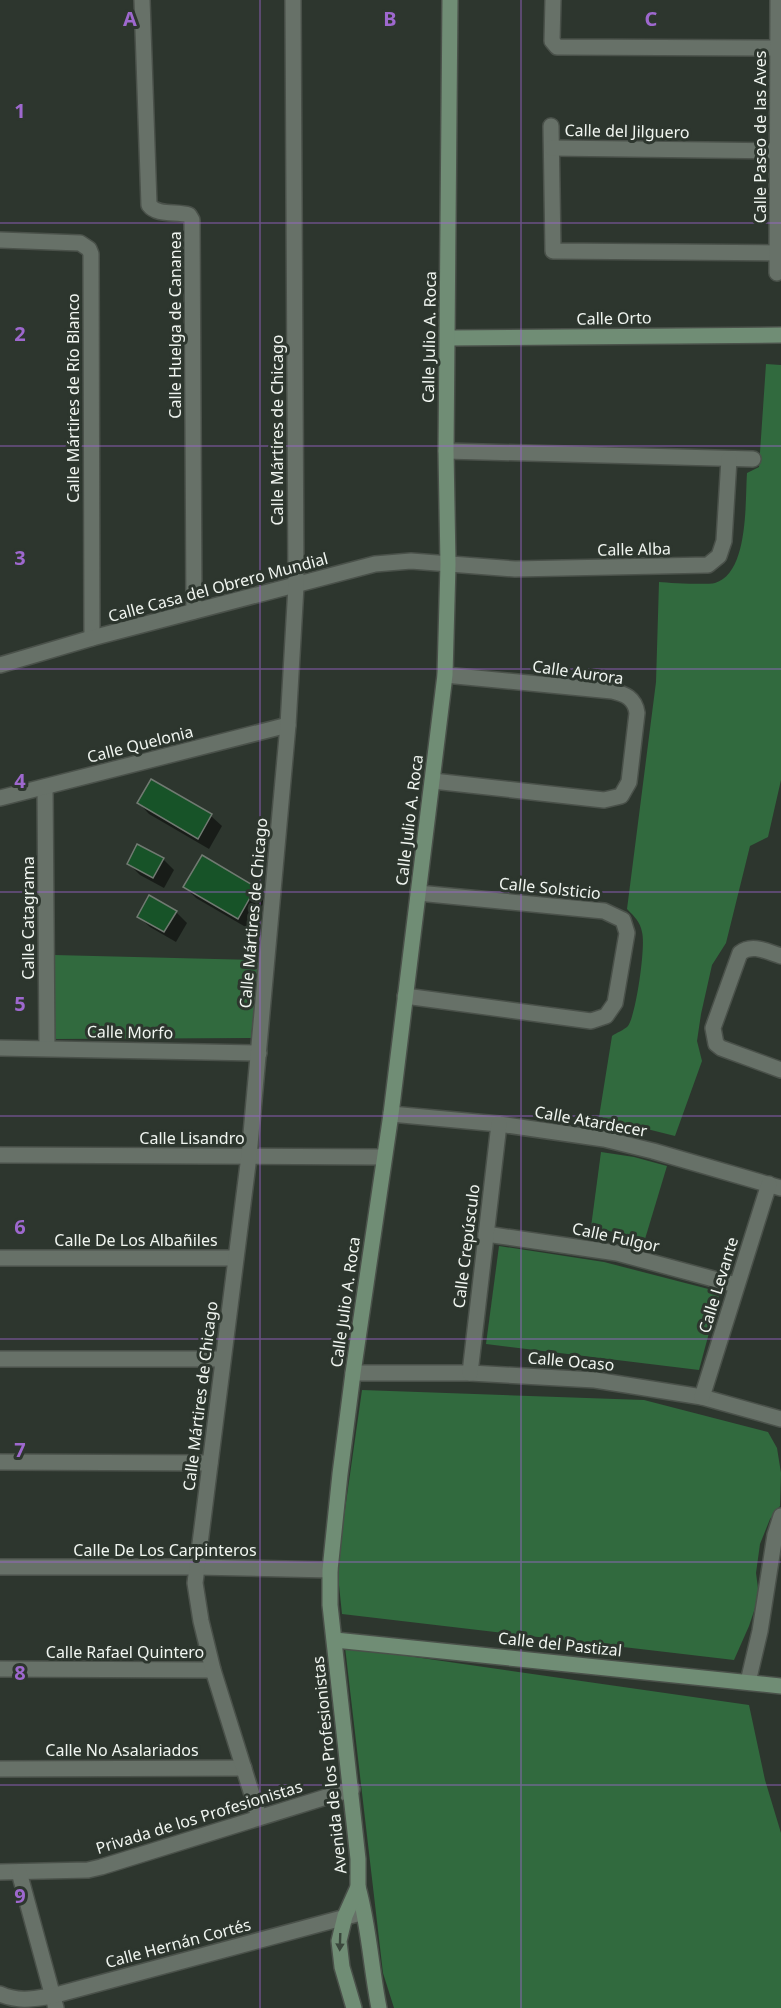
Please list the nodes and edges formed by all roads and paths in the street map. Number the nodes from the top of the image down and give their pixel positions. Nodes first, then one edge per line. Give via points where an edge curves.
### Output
1 (142, 0) edge
2 (293, 0) edge
3 (450, 0) edge
4 (553, 0) edge
5 (778, 0) edge
6 (779, 48) edge
7 (551, 126) dead end
8 (552, 148) junction
9 (779, 151) edge
10 (0, 240) edge
11 (780, 253) edge
12 (777, 273) dead end
13 (781, 335) edge
14 (448, 338) junction
15 (446, 451) junction
16 (729, 459) junction
17 (753, 459) dead end
18 (448, 564) junction
19 (296, 586) junction
20 (194, 611) junction
21 (92, 638) junction
22 (0, 665) edge
23 (444, 675) junction
24 (288, 725) junction
25 (433, 781) junction
26 (45, 787) junction
27 (0, 798) edge
28 (418, 893) junction
29 (781, 956) edge
30 (405, 996) junction
31 (0, 1048) edge
32 (47, 1048) junction
33 (259, 1053) junction
34 (781, 1070) edge
35 (391, 1114) junction
36 (499, 1124) junction
37 (0, 1155) edge
38 (249, 1156) junction
39 (384, 1157) junction
40 (775, 1186) edge
41 (486, 1234) junction
42 (0, 1258) edge
43 (235, 1258) junction
44 (736, 1285) junction
45 (0, 1359) edge
46 (222, 1359) junction
47 (353, 1373) junction
48 (470, 1373) junction
49 (702, 1397) junction
50 (781, 1419) edge
51 (0, 1462) edge
52 (210, 1462) junction
53 (781, 1516) edge
54 (0, 1567) edge
55 (197, 1567) junction
56 (330, 1570) junction
57 (335, 1640) junction
58 (0, 1669) edge
59 (213, 1670) junction
60 (748, 1682) junction
61 (781, 1686) edge
62 (244, 1767) junction
63 (0, 1769) edge
64 (352, 1789) junction
65 (259, 1817) junction
66 (0, 1872) edge
67 (19, 1872) junction
68 (358, 1887) junction
69 (365, 1912) junction
70 (345, 1916) junction
71 (0, 1994) edge
72 (54, 2002) edge
73 (354, 2008) edge
74 (379, 2008) edge

1 - 20 street, Calle Huelga de Cananea via 149,205 158,211 189,215 192,220
2 - 19 street, Calle Mártires de Chicago
3 - 14 street, Calle Julio A. Roca
4 - 6 street via 555,46
5 - 6 street, Calle Paseo de las Aves
6 - 9 street, Calle Paseo de las Aves
7 - 8 street
8 - 9 street, Calle del Jilguero
8 - 11 street, Calle del Jilguero via 553,251
9 - 11 street, Calle Paseo de las Aves
10 - 21 street, Calle Mártires de Río Blanco via 80,243 91,254
11 - 12 street, Calle Paseo de las Aves
13 - 14 street, Calle Orto
14 - 15 street, Calle Julio A. Roca
15 - 16 street
15 - 18 street, Calle Julio A. Roca
16 - 17 street
16 - 18 street, Calle Alba via 724,541 719,556 708,565 515,569
18 - 19 street, Calle Casa del Obrero Mundial via 375,564
18 - 23 street, Calle Julio A. Roca
19 - 20 street, Calle Casa del Obrero Mundial
19 - 24 street, Calle Mártires de Chicago
20 - 21 street, Calle Casa del Obrero Mundial
21 - 22 street, Calle Casa del Obrero Mundial
23 - 25 street, Calle Julio A. Roca
23 - 25 street, Calle Aurora via 612,691 629,697 637,713 629,782 621,796 613,800
24 - 26 street, Calle Quelonia
24 - 33 street, Calle Mártires de Chicago
25 - 28 street, Calle Julio A. Roca
26 - 27 street, Calle Quelonia
26 - 32 street, Calle Catagrama
28 - 30 street, Calle Julio A. Roca
28 - 30 street, Calle Solsticio via 604,911 622,920 627,933 615,1003 599,1020
29 - 34 street via 751,948 740,953 713,1028 716,1044 721,1048
30 - 35 street, Calle Julio A. Roca
31 - 32 street, Calle Morfo
32 - 33 street, Calle Morfo
33 - 38 street, Calle Mártires de Chicago
35 - 36 street, Calle Atardecer
35 - 39 street, Calle Julio A. Roca
36 - 40 street, Calle Atardecer via 604,1139
36 - 41 street, Calle Crepúsculo
37 - 38 street, Calle Lisandro
38 - 39 street, Calle Lisandro
38 - 43 street, Calle Mártires de Chicago
39 - 47 street, Calle Julio A. Roca
40 - 44 street, Calle Levante
41 - 44 street, Calle Fulgor via 617,1253
41 - 48 street, Calle Crepúsculo
42 - 43 street, Calle De Los Albañiles
43 - 46 street, Calle Mártires de Chicago
44 - 49 street, Calle Levante
45 - 46 street
46 - 52 street, Calle Mártires de Chicago
47 - 48 street, Calle Ocaso
47 - 56 street, Calle Julio A. Roca
48 - 49 street, Calle Ocaso via 595,1380
49 - 50 street, Calle Ocaso
51 - 52 street
52 - 55 street, Calle Mártires de Chicago
53 - 60 street
54 - 55 street, Calle De Los Carpinteros
55 - 56 street, Calle De Los Carpinteros
55 - 59 street, Calle Mártires de Chicago via 197,1601
56 - 57 street, Calle Julio A. Roca
57 - 60 street, Calle del Pastizal
57 - 64 street, Avenida de los Profesionistas
58 - 59 street, Calle Rafael Quintero
59 - 62 street, Calle Mártires de Chicago
60 - 61 street, Calle del Pastizal
62 - 63 street, Calle No Asalariados
62 - 65 street, Calle Mártires de Chicago
64 - 65 street, Privada de los Profesionistas
64 - 68 street, Avenida de los Profesionistas
65 - 67 street, Privada de los Profesionistas via 101,1868
66 - 67 street, Privada de los Profesionistas
67 - 72 street
68 - 69 street, Avenida de los Profesionistas
68 - 70 street, Avenida de los Profesionistas
69 - 70 street, Calle Hernán Cortés
69 - 74 street, Avenida de los Profesionistas
70 - 72 street, Calle Hernán Cortés
70 -> 73 street, Avenida de los Profesionistas via 340,1954
71 - 72 street, Calle Hernán Cortés via 11,1999

